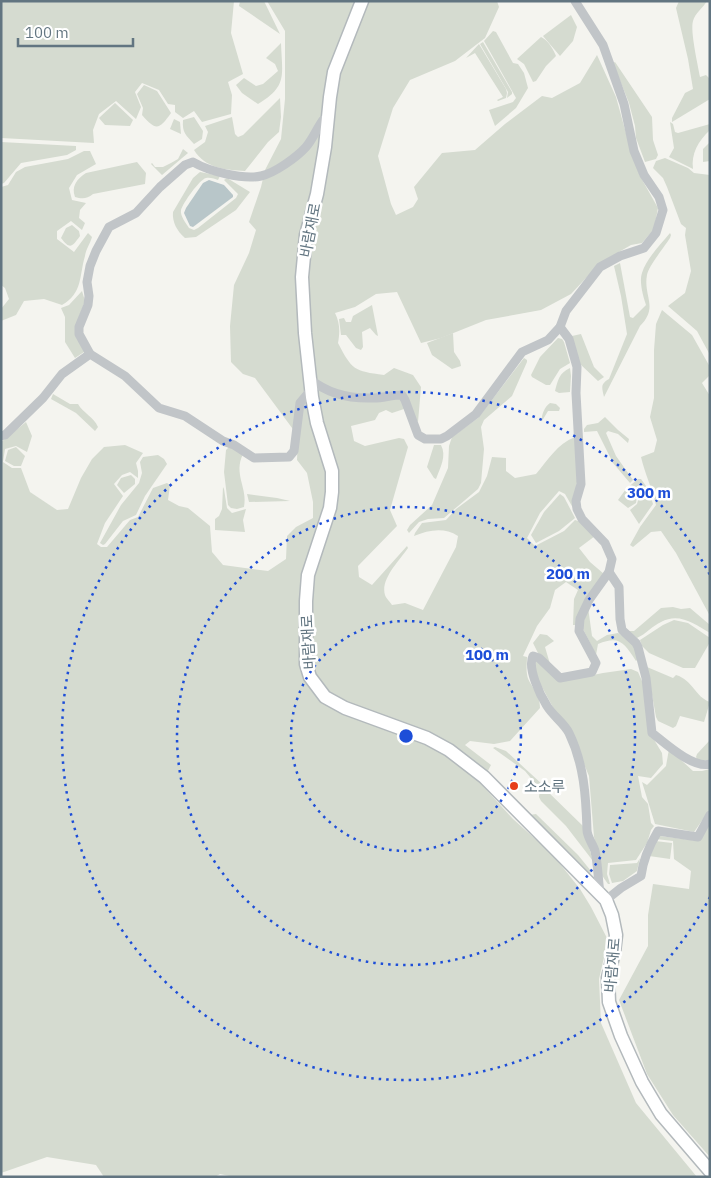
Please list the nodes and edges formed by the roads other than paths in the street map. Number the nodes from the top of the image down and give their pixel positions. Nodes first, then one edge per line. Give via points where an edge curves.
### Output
1 (362, 1) edge
2 (575, 1) edge
3 (328, 120) junction
4 (560, 327) junction
5 (90, 354) junction
6 (310, 384) junction
7 (1, 436) edge
8 (609, 572) junction
9 (710, 764) edge
10 (710, 815) edge
11 (603, 897) junction
12 (710, 1171) edge

1 - 3 street, 바람재로 via 334,72
2 - 4 street via 603,45 624,104 634,151 644,175 659,196 663,210 656,233 644,248 600,267 566,311
3 - 5 street via 323,120 298,155 262,176 219,173 193,162 185,165 136,213 109,227 90,266 88,305 79,327
3 - 6 street, 바람재로 via 317,194 306,234 302,278
4 - 6 street via 548,340 522,352 476,414 442,439 418,436 402,395 374,398 333,394
4 - 8 street via 569,339 577,367 582,484 576,501 577,509 605,543 612,559
5 - 6 street via 126,376 159,408 185,416 254,458 289,457 294,451 300,403
5 - 7 street via 62,374 39,402
6 - 11 street, 바람재로 via 317,423 332,471 332,492 330,508 308,575 305,643 310,677 324,697 427,738 473,768
8 - 9 street via 619,587 622,630 638,647 646,678 652,733 696,764
8 - 11 street via 580,619 579,631 596,663 592,672 560,678 539,658 533,656 531,661 538,689 547,706 568,731 582,770 587,832 594,848
10 - 11 street via 698,837 658,831 648,846 642,876
11 - 12 street, 바람재로 via 616,935 608,978 609,1002 621,1036 661,1114

